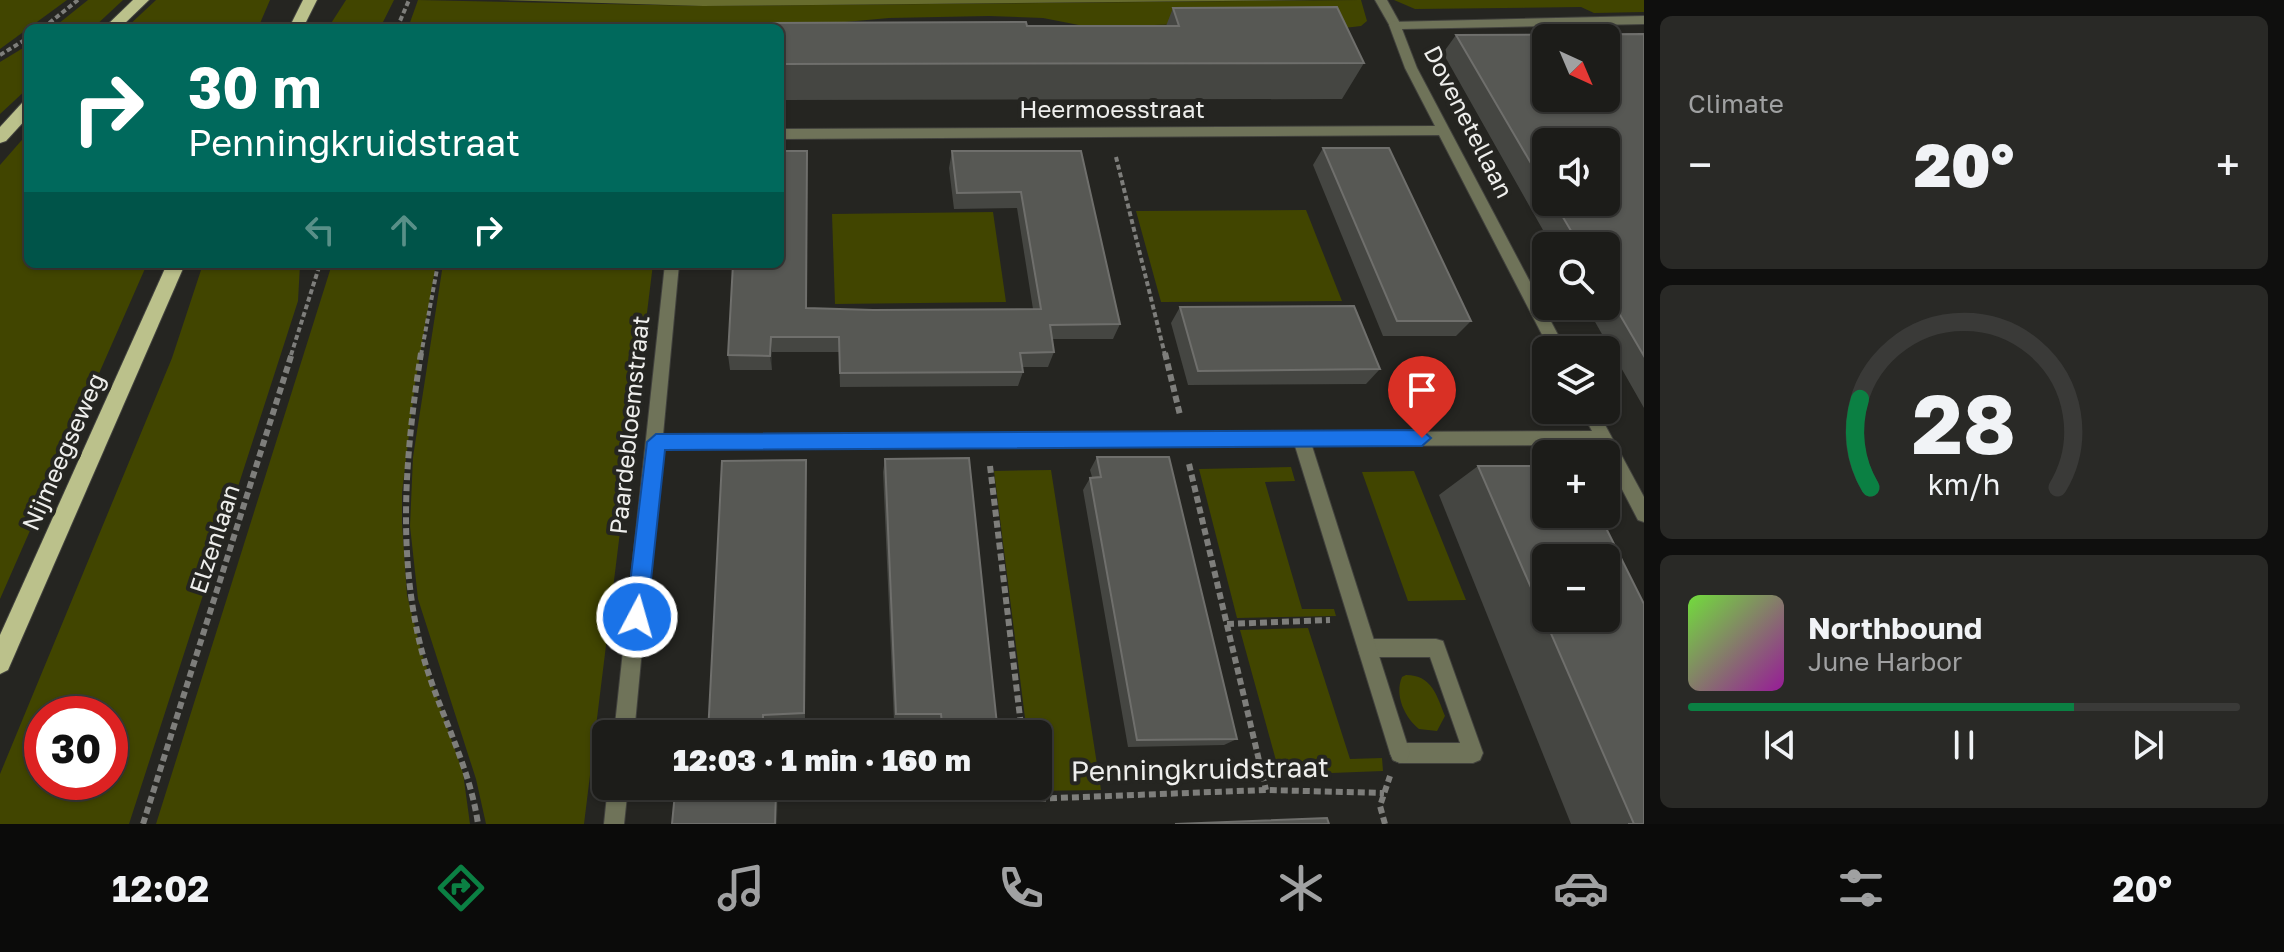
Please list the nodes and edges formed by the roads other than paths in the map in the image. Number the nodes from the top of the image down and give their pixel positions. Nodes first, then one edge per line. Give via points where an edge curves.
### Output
1 (142, 0) edge
2 (310, 0) edge
3 (1381, 0) edge
4 (1638, 20) edge
5 (115, 24) edge
6 (298, 24) edge
7 (1395, 25) junction
8 (1644, 34) edge
9 (24, 111) edge
10 (1443, 130) junction
11 (784, 134) edge
12 (0, 137) edge
13 (174, 268) edge
14 (672, 268) edge
15 (1551, 336) edge
16 (1596, 424) edge
17 (1604, 438) junction
18 (1301, 439) junction
19 (656, 442) junction
20 (1644, 514) edge
21 (1367, 648) junction
22 (0, 662) edge
23 (626, 720) edge
24 (617, 800) edge
25 (614, 824) edge

1 - 5 main road
2 - 6 main road
3 - 7 street, Dovenetellaan
4 - 7 street
4 - 8 street
7 - 10 street, Dovenetellaan
9 - 12 main road
10 - 11 street, Heermoesstraat
10 - 15 street, Dovenetellaan
13 - 22 main road, Nijmeegseweg
14 - 19 street, Paardebloemstraat
16 - 17 street
17 - 18 street
17 - 20 street
18 - 19 street
18 - 21 street
19 - 23 street, Paardebloemstraat
21 - 21 street via 1436,648 1473,753 1400,753
24 - 25 street

